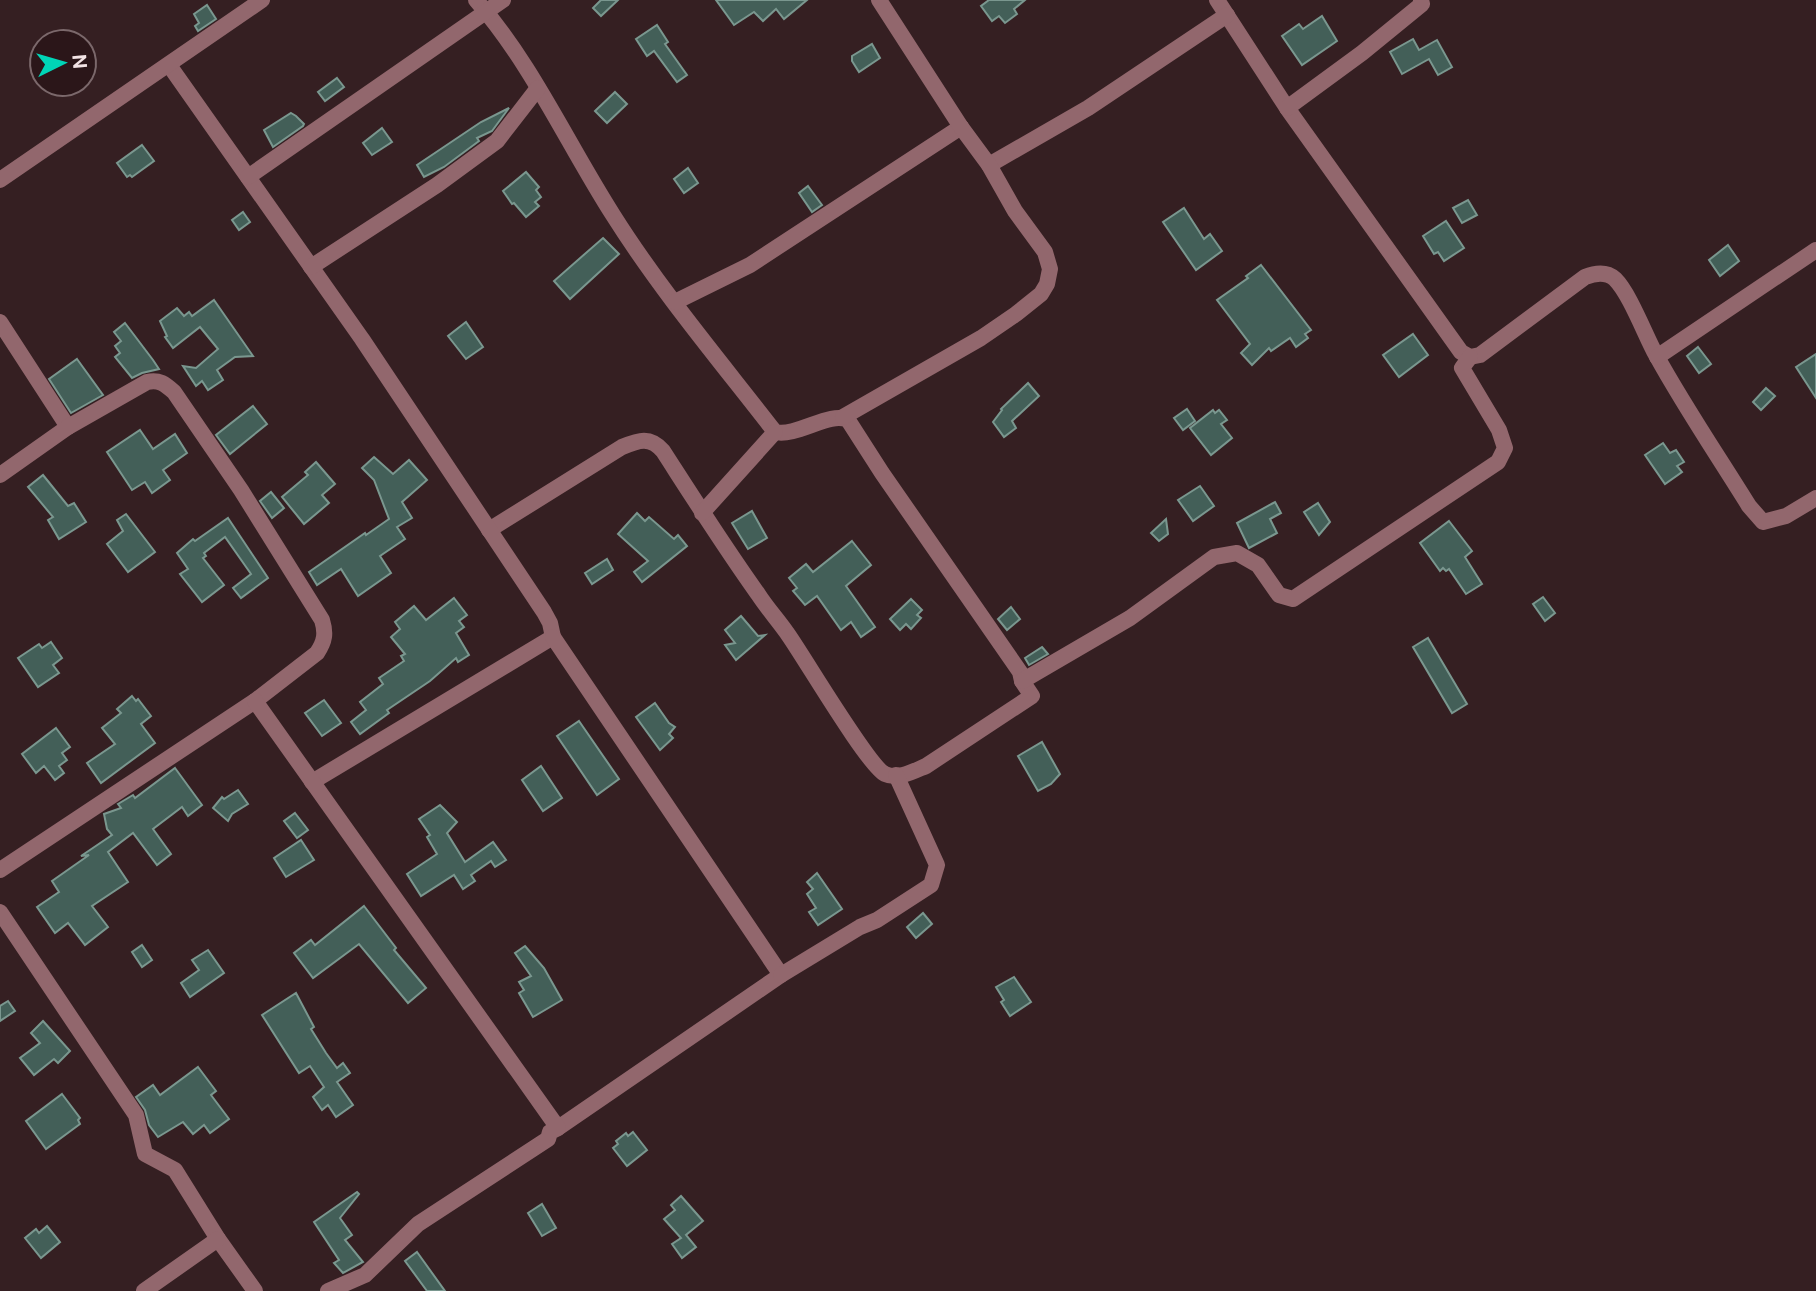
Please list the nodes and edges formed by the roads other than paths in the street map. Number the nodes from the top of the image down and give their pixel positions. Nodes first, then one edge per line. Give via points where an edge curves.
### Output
1 (262, 0) edge
2 (503, 0) edge
3 (879, 0) edge
4 (1217, 0) edge
5 (1421, 0) edge
6 (481, 6) edge
7 (1227, 15) junction
8 (169, 65) junction
9 (538, 88) junction
10 (1287, 108) junction
11 (961, 127) junction
12 (989, 165) junction
13 (248, 177) junction
14 (0, 180) edge
15 (1816, 250) edge
16 (311, 267) junction
17 (675, 302) junction
18 (0, 322) edge
19 (1470, 357) junction
20 (1657, 357) junction
21 (843, 417) junction
22 (68, 427) junction
23 (775, 432) junction
24 (0, 475) edge
25 (1816, 498) edge
26 (702, 513) junction
27 (489, 530) junction
28 (553, 637) junction
29 (1022, 681) junction
30 (255, 701) junction
31 (896, 775) junction
32 (312, 782) junction
33 (0, 870) edge
34 (0, 912) edge
35 (781, 975) junction
36 (558, 1128) junction
37 (218, 1239) junction
38 (144, 1291) edge
39 (255, 1291) edge
40 (328, 1291) edge

1 - 8 street
2 - 6 street
3 - 11 street
4 - 7 street
5 - 10 street via 1422,4 1382,37
6 - 9 street
6 - 13 street
7 - 10 street
7 - 12 street via 1088,108
8 - 13 street
8 - 14 street
9 - 16 street via 497,141
9 - 17 street via 615,218
10 - 19 street via 1461,352
11 - 12 street
11 - 17 street via 750,264
12 - 21 street via 1045,253 1050,269 1047,284 1032,302 991,331
13 - 16 street
15 - 20 street
16 - 27 street
17 - 23 street
18 - 22 street
19 - 20 street via 1480,355 1585,277 1601,273 1623,290
19 - 29 street via 1462,368 1499,430 1505,448 1498,462 1293,599 1279,596 1258,565 1237,553 1214,557 1130,618
20 - 25 street via 1748,506 1763,522 1786,516
21 - 23 street via 788,433
21 - 29 street
22 - 24 street
22 - 30 street via 156,379 174,392 241,490 321,620 325,635 317,653
23 - 26 street
26 - 27 street via 663,451 646,439 622,447
26 - 31 street via 876,766 885,774
27 - 28 street via 550,622
28 - 32 street
28 - 35 street
29 - 31 street via 1032,696 926,765
30 - 32 street
30 - 33 street
31 - 35 street via 937,865 931,884
32 - 36 street
34 - 37 street via 136,1115 145,1154 175,1170
35 - 36 street
36 - 40 street via 418,1224 365,1275
37 - 38 street
37 - 39 street

